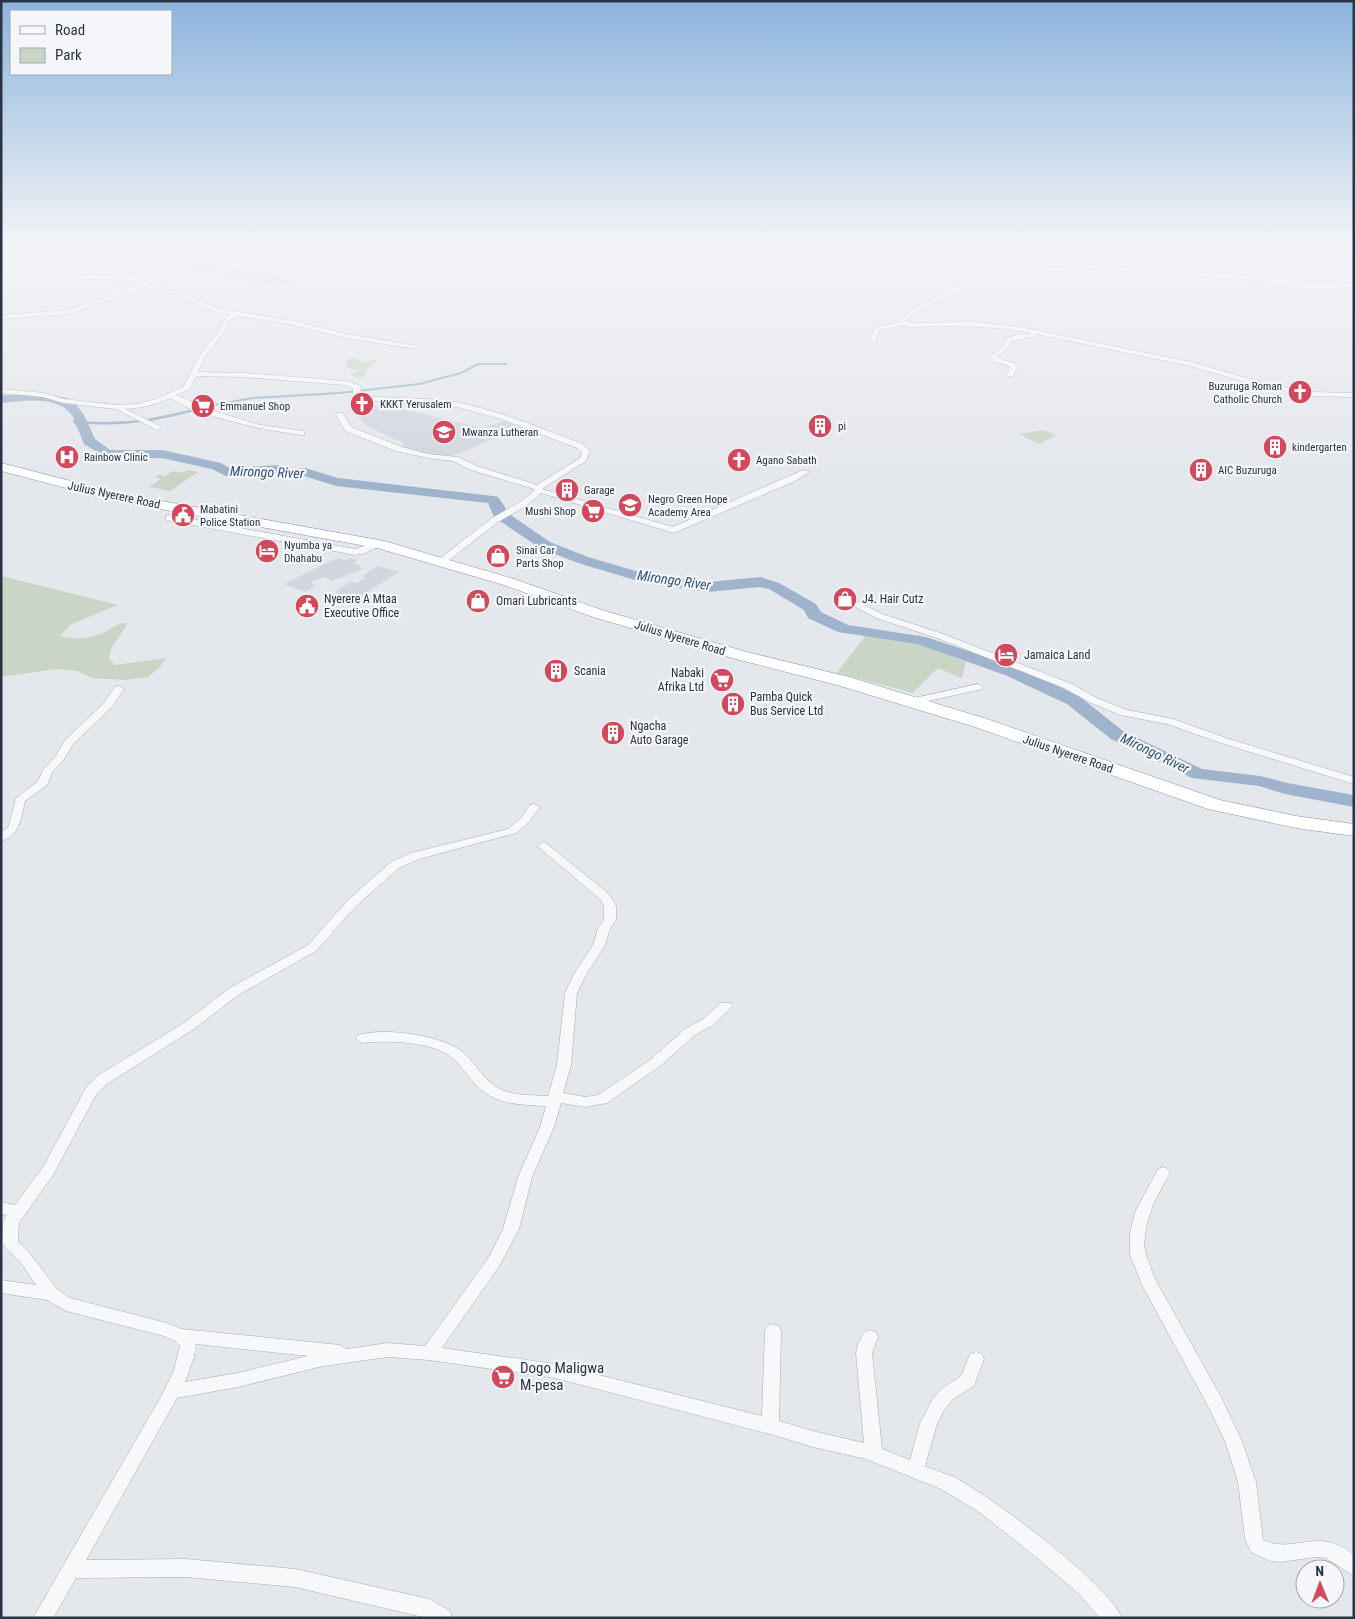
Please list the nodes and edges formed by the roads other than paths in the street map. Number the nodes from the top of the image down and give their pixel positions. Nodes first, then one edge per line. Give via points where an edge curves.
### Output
1 (228, 319) edge
2 (267, 319) edge
3 (903, 319) edge
4 (902, 324) junction
5 (1045, 334) junction
6 (873, 342) dead end
7 (417, 347) dead end
8 (194, 374) junction
9 (1010, 374) dead end
10 (1, 391) edge
11 (171, 396) junction
12 (1354, 396) edge
13 (116, 407) junction
14 (340, 415) dead end
15 (157, 428) dead end
16 (301, 433) dead end
17 (1, 467) edge
18 (806, 472) dead end
19 (538, 489) junction
20 (184, 510) junction
21 (379, 544) junction
22 (441, 562) junction
23 (854, 604) dead end
24 (978, 687) dead end
25 (120, 689) dead end
26 (910, 702) junction
27 (1354, 781) edge
28 (534, 807) dead end
29 (1354, 830) edge
30 (1, 838) edge
31 (543, 846) dead end
32 (726, 1006) dead end
33 (363, 1038) dead end
34 (554, 1099) junction
35 (1163, 1173) dead end
36 (1, 1208) edge
37 (18, 1212) junction
38 (6, 1246) edge
39 (1, 1286) edge
40 (51, 1294) junction
41 (773, 1331) dead end
42 (180, 1336) junction
43 (870, 1337) dead end
44 (430, 1353) junction
45 (354, 1354) junction
46 (976, 1359) dead end
47 (171, 1392) junction
48 (770, 1426) junction
49 (874, 1454) junction
50 (915, 1472) junction
51 (1354, 1567) edge
52 (72, 1569) junction
53 (42, 1618) edge
54 (443, 1618) edge
55 (1113, 1618) edge

1 - 8 street
2 - 7 street
3 - 4 street
4 - 5 street via 995,326
4 - 6 street via 877,328
5 - 9 street via 1010,339 993,356 995,360 1014,364
5 - 12 street via 1191,364 1270,387
8 - 11 street via 187,387
8 - 19 street via 345,383 357,387 361,398 456,405 534,428 580,446 586,452 583,459
10 - 13 street
11 - 13 street via 148,404
11 - 16 street via 206,412 259,427
13 - 15 street
14 - 19 street via 348,430 372,440 413,453 455,459
17 - 20 highway, Julius Nyerere Road via 108,495
18 - 19 street via 674,530
19 - 22 street
20 - 21 highway, Julius Nyerere Road
20 - 21 street via 165,520 355,552
21 - 22 highway, Julius Nyerere Road
22 - 26 highway, Julius Nyerere Road via 599,614
23 - 27 street via 1068,686 1124,713 1174,723
24 - 26 street
25 - 30 street via 107,706 68,742 43,783 20,800 13,829
26 - 29 highway, Julius Nyerere Road via 1215,805
28 - 37 street via 512,831 415,856 395,865 352,903 312,948 233,992 190,1026 102,1080 88,1096 48,1171
31 - 34 street via 605,897 610,906 610,920 571,993 564,1065
32 - 34 street via 655,1063 602,1100
33 - 34 street via 379,1036 428,1042 458,1054 469,1070 498,1095
34 - 44 street via 504,1245
35 - 51 street via 1142,1215 1137,1239 1138,1256 1215,1400 1238,1453 1247,1483 1257,1546 1284,1553 1316,1547 1330,1550 1343,1556
36 - 37 street
37 - 38 street via 11,1222
38 - 40 street via 26,1260
39 - 40 street
40 - 42 street via 66,1304
41 - 48 street
42 - 45 street
42 - 47 street via 188,1344 188,1353
43 - 49 street via 864,1353
44 - 45 street via 388,1350
44 - 48 street via 555,1371
45 - 47 street
46 - 50 street via 968,1381 947,1394 938,1406 929,1423
47 - 52 street
48 - 49 street
49 - 50 street
50 - 55 street via 947,1483 985,1506 1086,1588
52 - 53 street
52 - 54 street via 186,1568 295,1578 429,1608

